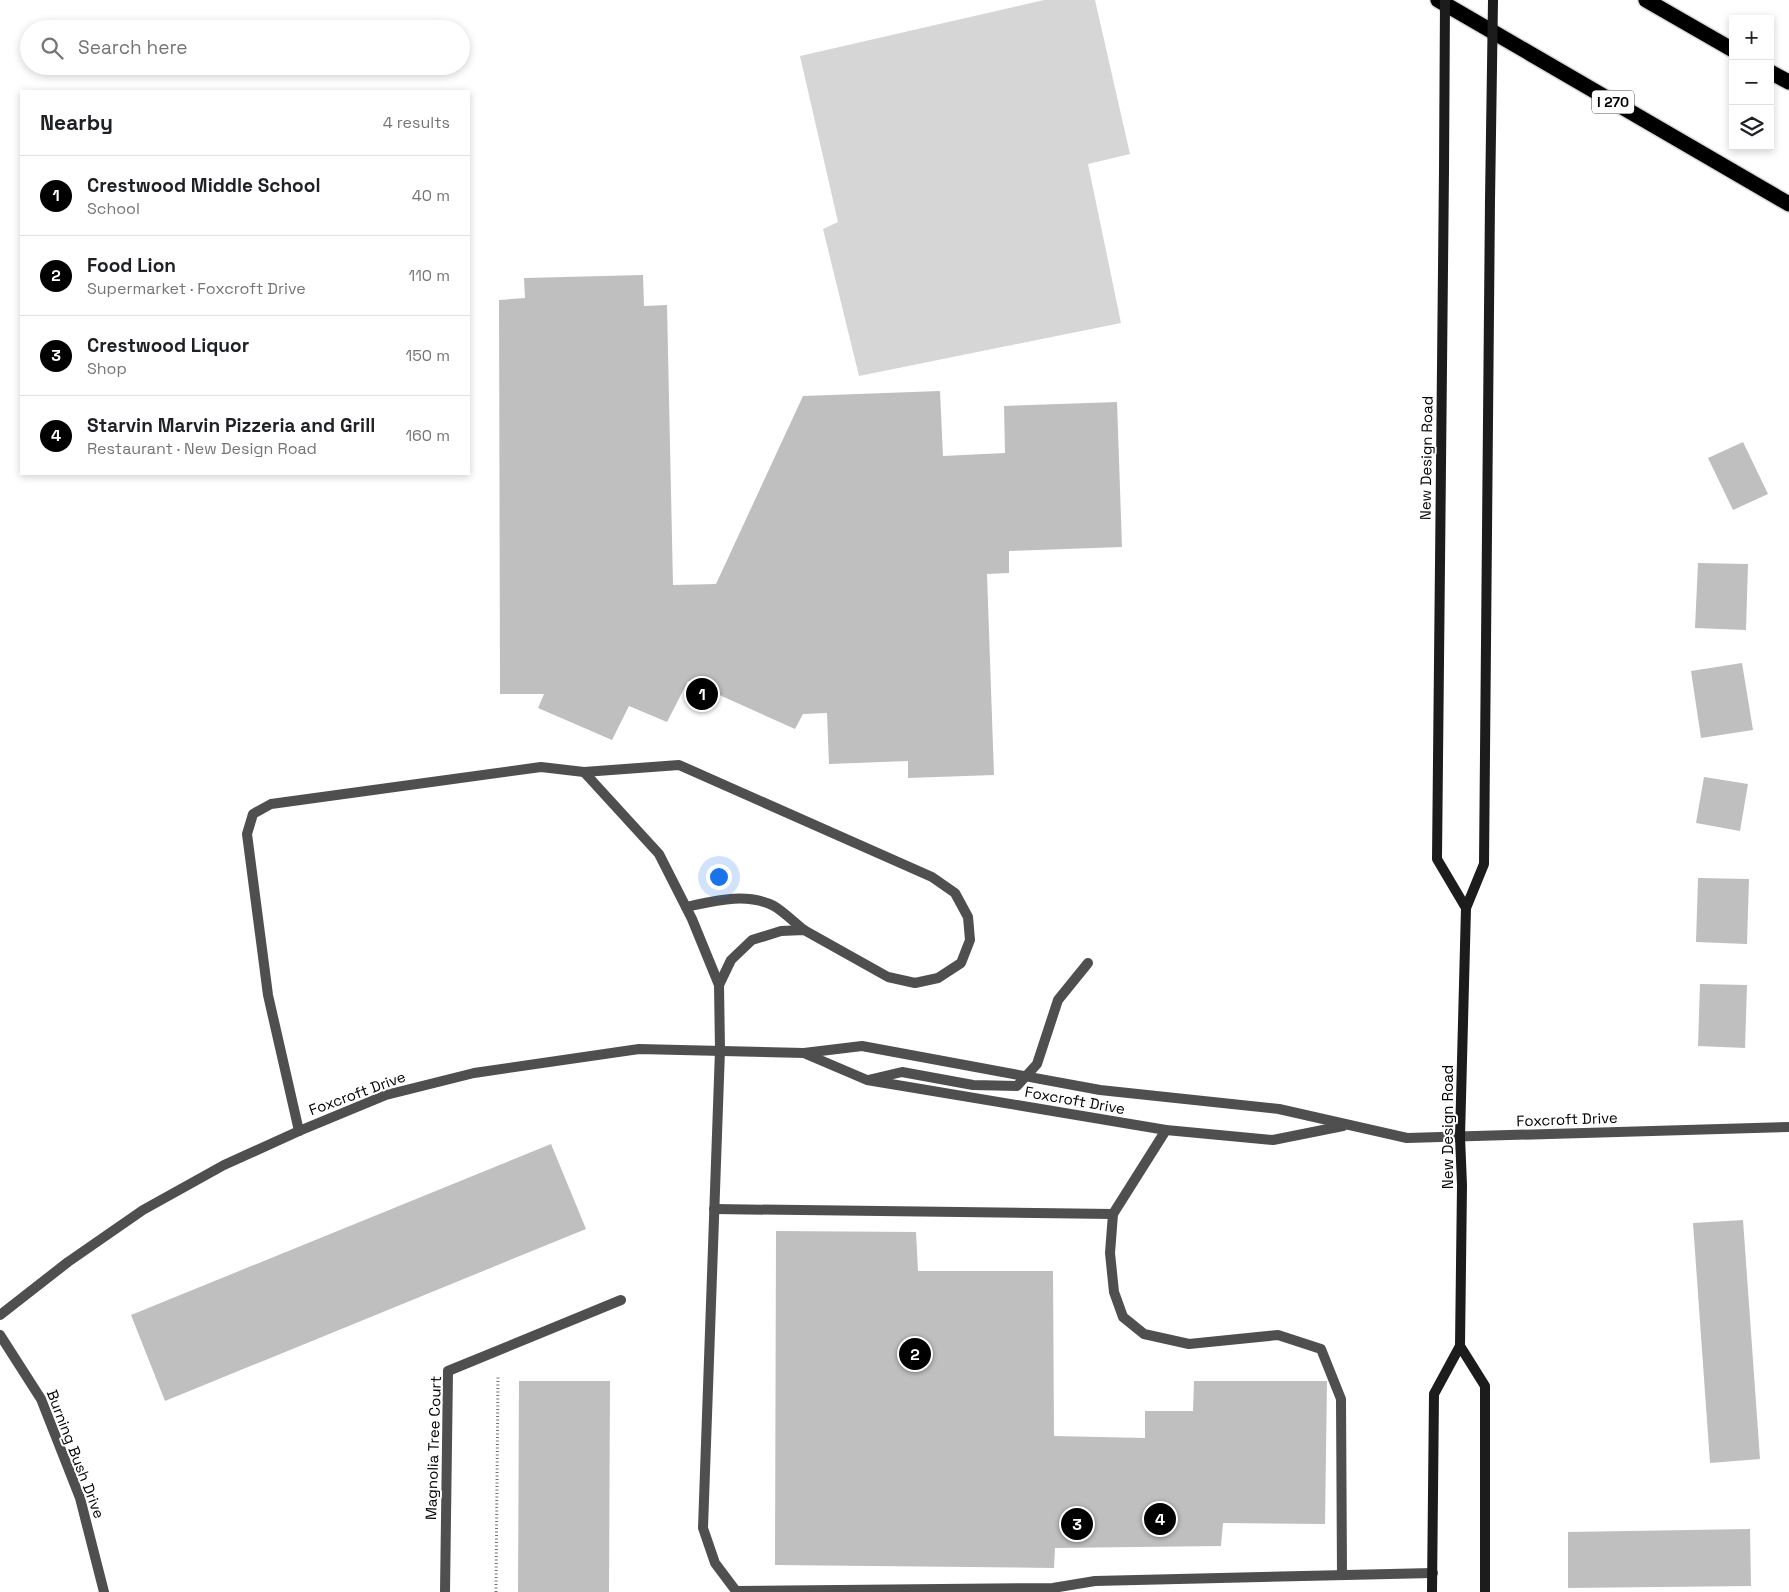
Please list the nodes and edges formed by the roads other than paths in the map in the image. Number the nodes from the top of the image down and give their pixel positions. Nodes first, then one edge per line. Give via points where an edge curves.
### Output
1 (1438, 0) edge
2 (1445, 0) edge
3 (1493, 0) edge
4 (1646, 0) edge
5 (1729, 48) edge
6 (1774, 74) edge
7 (1789, 82) edge
8 (1789, 204) edge
9 (584, 772) junction
10 (686, 908) junction
11 (1466, 908) junction
12 (804, 930) junction
13 (1088, 963) dead end
14 (718, 985) junction
15 (720, 1050) junction
16 (804, 1053) junction
17 (1026, 1077) junction
18 (867, 1080) junction
19 (1347, 1126) junction
20 (1789, 1128) edge
21 (1166, 1130) junction
22 (299, 1131) junction
23 (1460, 1137) junction
24 (714, 1209) junction
25 (1113, 1214) junction
26 (621, 1300) dead end
27 (0, 1315) edge
28 (0, 1335) edge
29 (1460, 1346) junction
30 (1433, 1573) junction
31 (1342, 1575) junction
32 (104, 1592) edge
33 (446, 1592) edge
34 (1432, 1592) edge
35 (1485, 1592) edge

1 - 8 highway, I 270
2 - 11 main road, New Design Road, bridge via 1437,858
3 - 11 main road, New Design Road, bridge via 1484,864
4 - 5 highway
6 - 7 highway
9 - 10 street via 659,854
9 - 12 street via 679,765 932,877 955,893 968,917 970,940 961,963 938,978 915,983 888,977
9 - 22 street via 541,767 271,804 253,814 247,834 268,994
10 - 12 street via 722,899 749,900 773,906
10 - 14 street
11 - 23 main road, New Design Road
12 - 14 street via 781,931 752,940 731,960
13 - 17 street via 1058,1000 1036,1064
14 - 15 street
15 - 16 street, Foxcroft Drive
15 - 22 street, Foxcroft Drive via 639,1049 474,1073 386,1095
15 - 24 street
16 - 17 street, Foxcroft Drive via 862,1046
16 - 18 street, Foxcroft Drive
17 - 18 street via 1017,1086 973,1085 902,1072
17 - 19 street, Foxcroft Drive via 1100,1090 1279,1109
18 - 21 street, Foxcroft Drive
19 - 21 street, Foxcroft Drive via 1274,1140
19 - 23 street, Foxcroft Drive via 1407,1138
20 - 23 street, Foxcroft Drive
21 - 25 street
22 - 27 street, Foxcroft Drive via 224,1165 143,1210
23 - 29 main road, New Design Road
24 - 25 street
24 - 31 street via 703,1528 715,1563 736,1591 1053,1588 1095,1581
25 - 31 street via 1110,1253 1114,1292 1123,1317 1144,1334 1189,1344 1278,1335 1321,1349 1341,1399
26 - 33 street, Magnolia Tree Court via 448,1371
28 - 32 street, Burning Bush Drive via 41,1399 80,1498
29 - 30 main road, New Design Road via 1434,1394
29 - 35 main road via 1484,1386
30 - 31 street
30 - 34 main road, New Design Road

